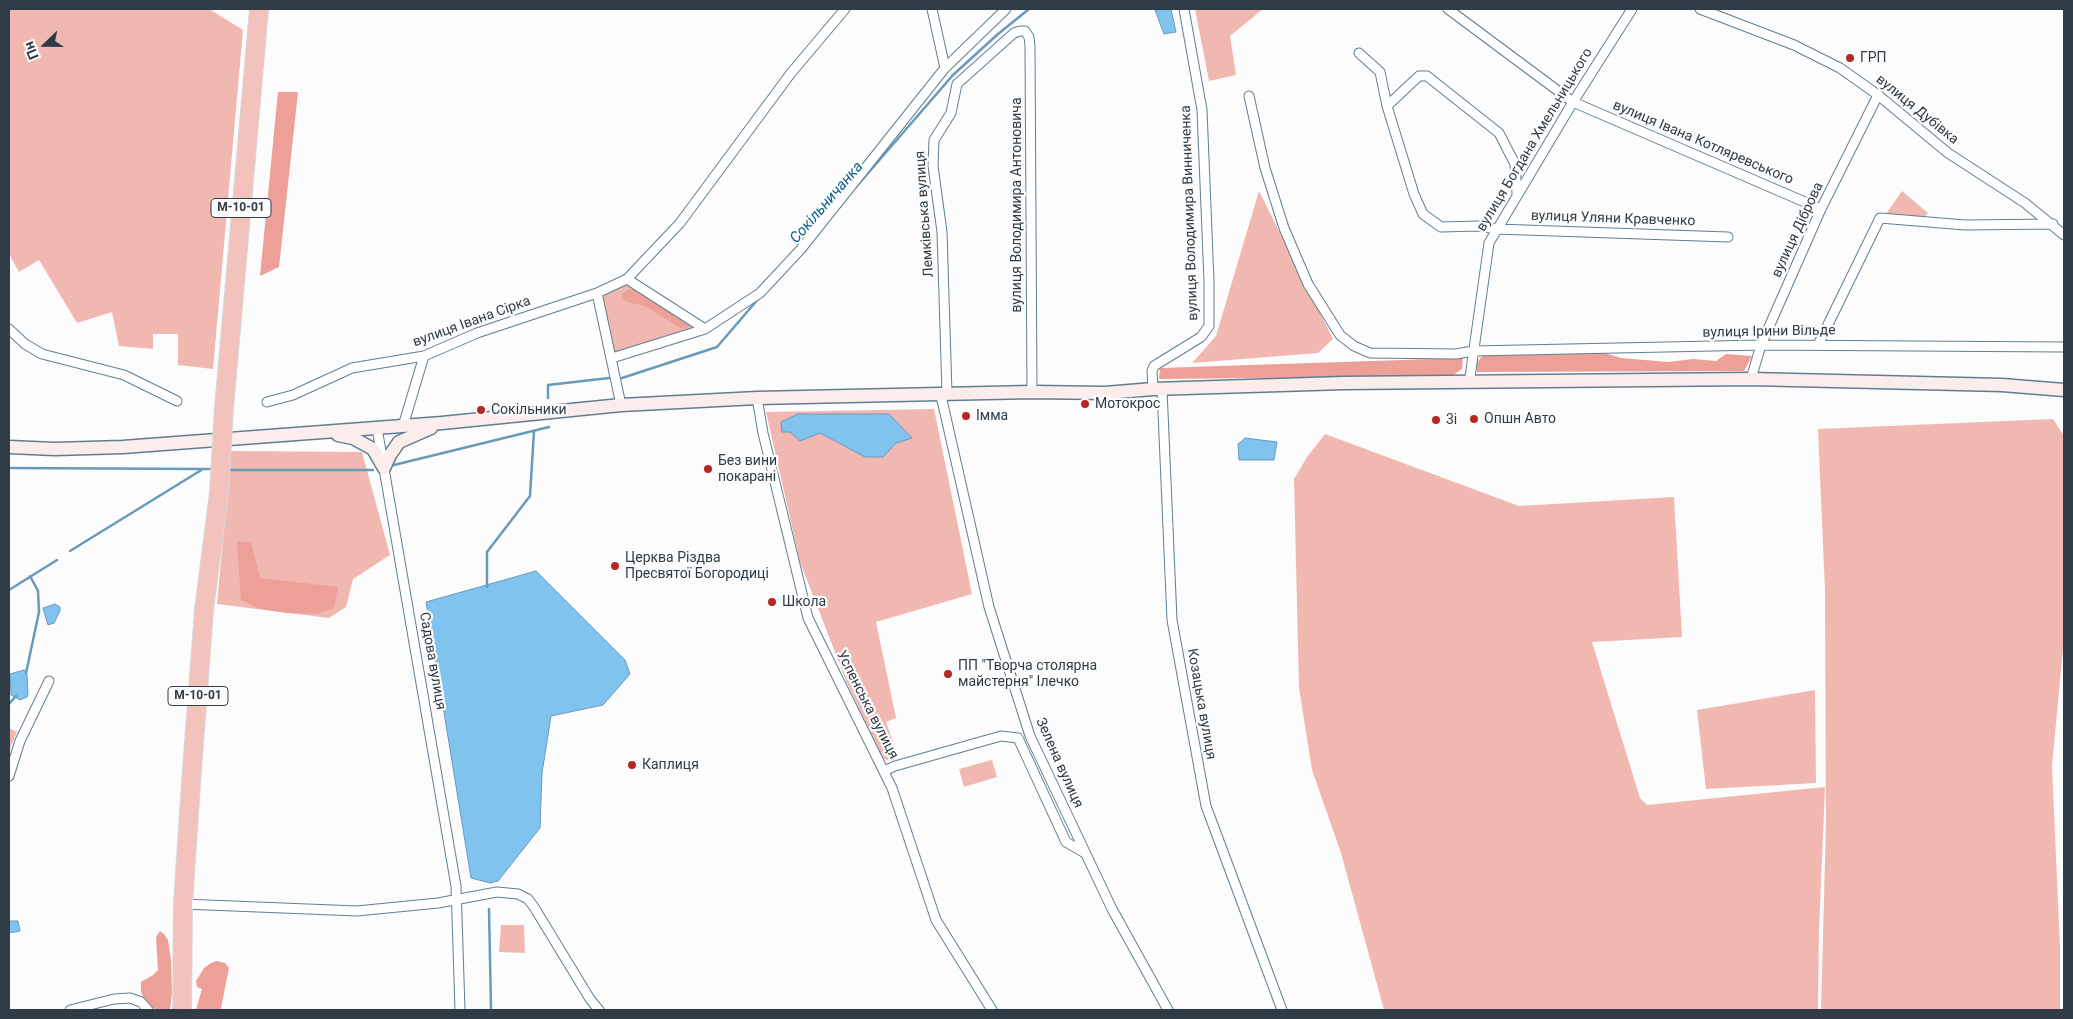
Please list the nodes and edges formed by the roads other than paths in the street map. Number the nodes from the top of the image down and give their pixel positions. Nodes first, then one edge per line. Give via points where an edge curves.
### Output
1 (259, 9) edge
2 (845, 9) edge
3 (932, 9) edge
4 (1006, 9) edge
5 (1184, 9) edge
6 (1448, 9) edge
7 (1632, 9) edge
8 (1700, 9) edge
9 (1014, 33) joint
10 (1359, 53) dead end
11 (945, 68) junction
12 (1878, 95) junction
13 (1249, 96) dead end
14 (1574, 102) junction
15 (1387, 106) junction
16 (1517, 194) junction
17 (1821, 210) junction
18 (2053, 224) junction
19 (1496, 229) junction
20 (2064, 235) edge
21 (1728, 237) dead end
22 (627, 279) junction
23 (597, 293) junction
24 (705, 328) junction
25 (9, 329) edge
26 (1818, 344) junction
27 (1761, 345) junction
28 (2064, 347) edge
29 (1473, 350) junction
30 (424, 356) junction
31 (612, 358) junction
32 (1751, 379) junction
33 (1467, 382) junction
34 (1157, 389) junction
35 (2064, 390) edge
36 (1032, 392) junction
37 (943, 393) junction
38 (757, 398) junction
39 (176, 401) dead end
40 (267, 402) dead end
41 (621, 405) junction
42 (442, 423) junction
43 (403, 426) junction
44 (377, 428) junction
45 (320, 432) junction
46 (9, 446) edge
47 (384, 468) junction
48 (49, 681) dead end
49 (1030, 736) junction
50 (1018, 738) junction
51 (884, 771) junction
52 (9, 776) edge
53 (1085, 853) junction
54 (457, 899) junction
55 (183, 904) junction
56 (70, 1010) edge
57 (148, 1010) edge
58 (182, 1010) edge
59 (460, 1010) edge
60 (599, 1010) edge
61 (992, 1010) edge
62 (1168, 1010) edge
63 (1282, 1010) edge

1 - 55 highway, М-10-01, bridge via 219,494 204,610
2 - 22 street, вулиця Івана Сірка via 791,73 680,224
3 - 11 street
4 - 11 street
5 - 34 street, вулиця Володимира Винниченка via 1202,110 1209,326 1201,337 1154,366 1152,371
6 - 14 street, вулиця Івана Котляревського
7 - 14 street, вулиця Богдана Хмельницького
8 - 12 street, вулиця Дубівка via 1794,45 1840,68
9 - 36 street, вулиця Володимира Антоновича via 1025,31 1030,46
9 - 37 street, Лемківська вулиця via 957,84 951,113 934,140 933,166 942,232
10 - 15 street, вулиця Уляни Кравченко via 1380,72
11 - 24 street via 802,248 760,293
12 - 17 street, вулиця Діброва
12 - 18 street, вулиця Дубівка via 1948,153
13 - 29 street, вулиця Ірини Вільде via 1265,168 1284,228 1308,284 1340,335 1370,353 1456,354
14 - 16 street, вулиця Богдана Хмельницького
14 - 17 street, вулиця Івана Котляревського
15 - 16 street via 1419,76 1427,76 1499,133 1515,164
15 - 19 street, вулиця Уляни Кравченко via 1423,214 1442,227
16 - 19 street, вулиця Богдана Хмельницького
17 - 27 street, вулиця Діброва
18 - 20 street
18 - 26 street via 1965,225 1880,218
19 - 21 street, вулиця Уляни Кравченко
19 - 29 street, вулиця Богдана Хмельницького via 1489,243
22 - 23 street, вулиця Івана Сірка
22 - 24 street
23 - 30 street, вулиця Івана Сірка via 477,333
23 - 31 street
24 - 31 street
25 - 39 street via 44,355 124,375
26 - 27 street, вулиця Ірини Вільде
26 - 28 street, вулиця Ірини Вільде
27 - 29 street, вулиця Ірини Вільде
27 - 32 street, вулиця Діброва
29 - 33 street, вулиця Богдана Хмельницького
30 - 40 street, вулиця Івана Сірка via 352,368 292,395
30 - 43 street
31 - 41 street
32 - 33 main road
32 - 35 main road via 2002,385
33 - 34 main road
34 - 36 main road via 1105,393
34 - 63 street, Козацька вулиця via 1172,620 1206,806
36 - 37 main road
37 - 38 main road
37 - 49 street, Зелена вулиця via 989,607
38 - 41 main road
38 - 51 street, Успенська вулиця via 808,618
41 - 42 main road
42 - 43 main road
42 - 47 main road via 400,442
43 - 44 main road
44 - 45 main road
44 - 47 street, Садова вулиця
45 - 46 main road via 88,449
45 - 47 main road via 362,442 373,449
47 - 54 street, Садова вулиця
48 - 52 street via 20,741
49 - 50 street
49 - 53 street, Зелена вулиця
50 - 51 street via 1001,736
50 - 53 street via 1066,842
51 - 61 street, Успенська вулиця via 936,920
53 - 62 street, Зелена вулиця
54 - 55 street via 357,911
54 - 59 street, Садова вулиця
54 - 60 street via 497,892 518,894 528,899
55 - 58 highway, М-10-01
56 - 57 street via 130,998 141,1002

